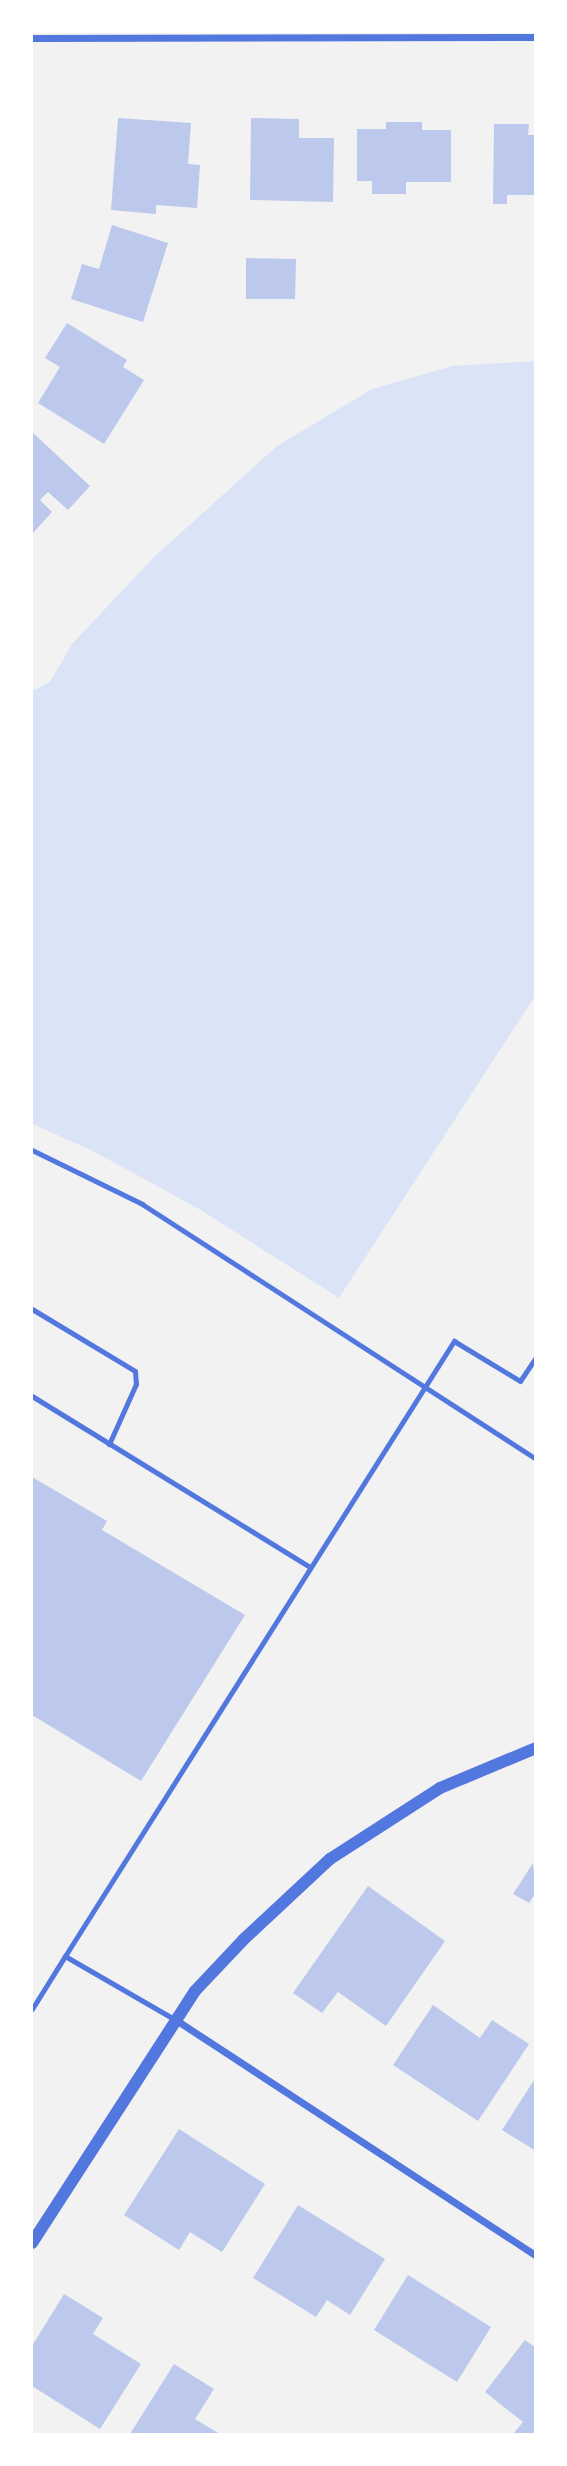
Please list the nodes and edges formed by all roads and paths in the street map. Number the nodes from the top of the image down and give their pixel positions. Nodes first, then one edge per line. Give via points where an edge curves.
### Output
1 (536, 37) edge
2 (32, 38) edge
3 (32, 1150) edge
4 (32, 1309) edge
5 (536, 1357) edge
6 (422, 1388) junction
7 (32, 1396) edge
8 (109, 1444) junction
9 (536, 1459) edge
10 (310, 1567) junction
11 (536, 1748) edge
12 (65, 1956) junction
13 (32, 2009) edge
14 (176, 2021) junction
15 (32, 2243) edge
16 (536, 2256) edge

1 - 2 street
3 - 6 lane via 142,1205
4 - 8 lane via 135,1371 136,1384
5 - 6 lane via 520,1381 454,1341
6 - 9 lane
6 - 10 lane
7 - 8 lane
8 - 10 lane
10 - 12 lane
11 - 14 street via 440,1788 330,1859 243,1940 195,1991
12 - 13 lane
12 - 14 lane
14 - 15 street
14 - 16 street

